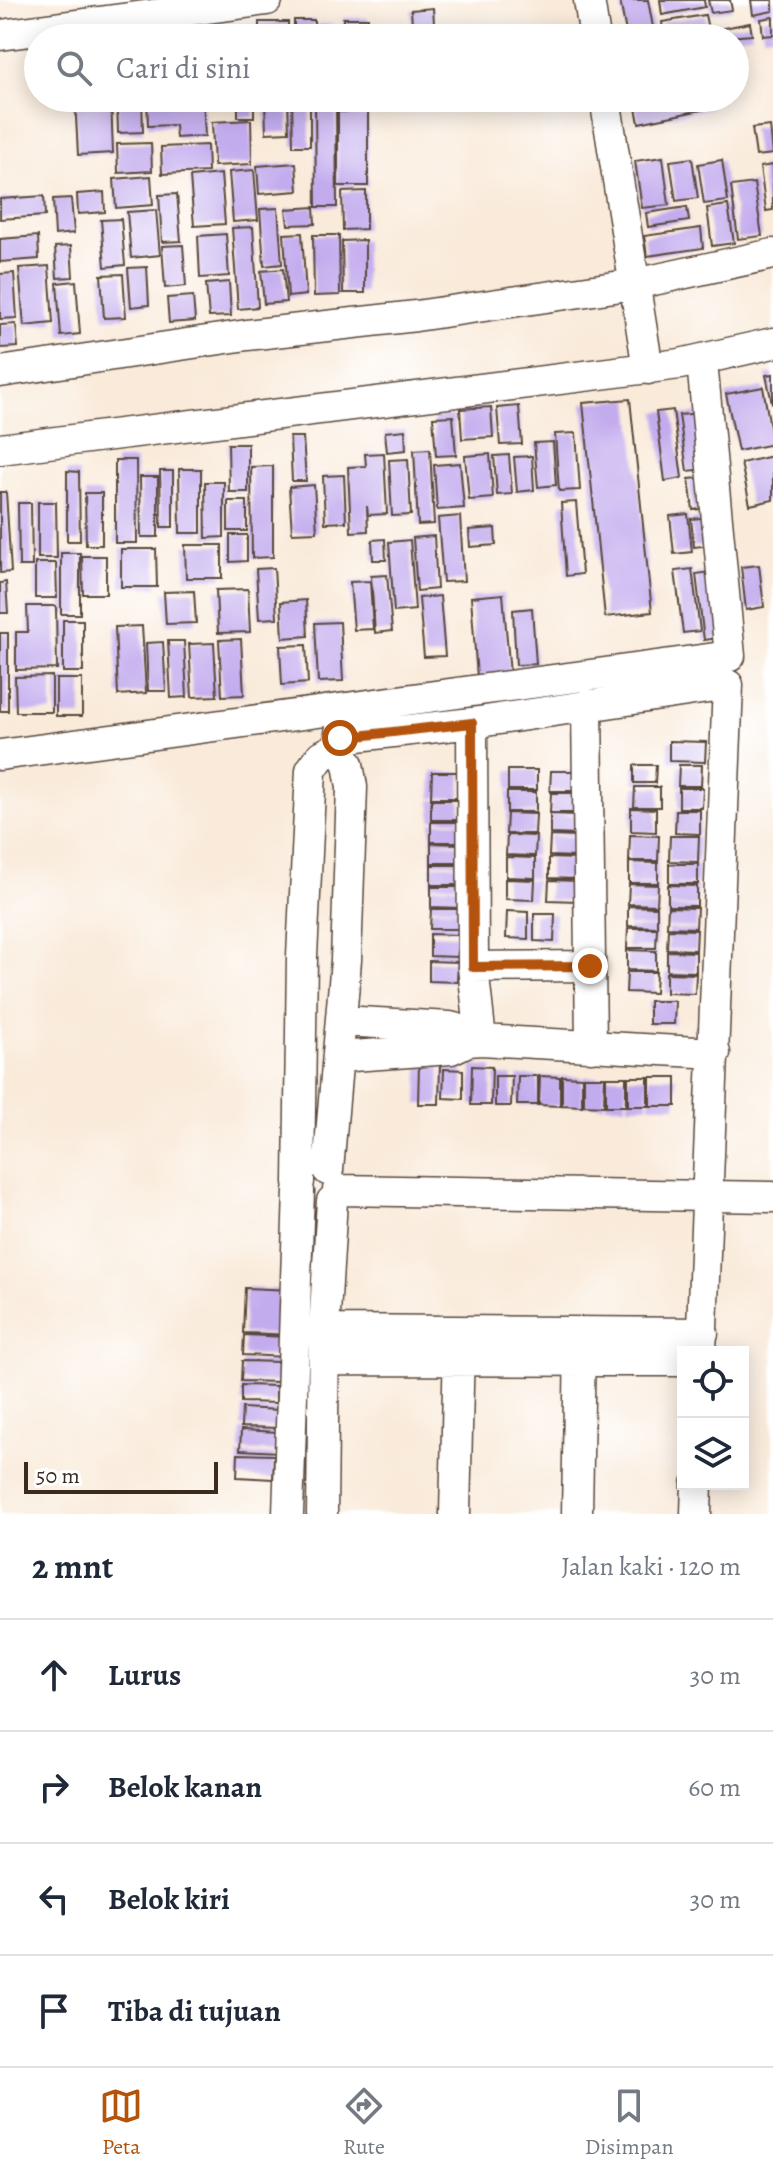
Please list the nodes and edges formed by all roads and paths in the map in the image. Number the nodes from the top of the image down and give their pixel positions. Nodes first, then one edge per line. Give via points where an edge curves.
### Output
1 (267, 0) edge
2 (589, 0) edge
3 (84, 24) edge
4 (593, 24) edge
5 (24, 32) edge
6 (0, 35) edge
7 (607, 112) edge
8 (773, 254) edge
9 (636, 291) junction
10 (773, 343) edge
11 (647, 361) junction
12 (702, 362) junction
13 (0, 372) edge
14 (0, 449) edge
15 (587, 705) junction
16 (472, 723) junction
17 (341, 731) junction
18 (0, 755) edge
19 (302, 956) junction
20 (346, 960) junction
21 (590, 966) junction
22 (473, 967) junction
23 (341, 1021) junction
24 (474, 1040) junction
25 (591, 1047) junction
26 (715, 1053) junction
27 (338, 1057) junction
28 (299, 1186) junction
29 (333, 1187) junction
30 (710, 1196) junction
31 (773, 1197) edge
32 (324, 1330) junction
33 (702, 1343) edge
34 (460, 1347) junction
35 (580, 1347) junction
36 (325, 1360) junction
37 (677, 1360) edge
38 (697, 1490) edge
39 (288, 1514) edge
40 (322, 1514) edge
41 (455, 1514) edge
42 (577, 1514) edge
43 (696, 1514) edge

1 - 3 street
2 - 4 street
5 - 6 street
7 - 9 street
8 - 9 street
9 - 11 street
9 - 13 street via 247,335
10 - 12 street
11 - 12 street
11 - 14 street
12 - 17 street via 730,656
15 - 16 street
15 - 21 street
15 - 26 street via 728,685
16 - 17 street
16 - 22 street
17 - 18 street
17 - 19 street via 311,770
17 - 20 street via 352,787
19 - 20 street
19 - 28 street
20 - 23 street
21 - 22 street
21 - 25 street
22 - 24 street
23 - 24 street via 450,1027
23 - 27 street
24 - 25 street
24 - 27 street via 451,1049
25 - 26 street
26 - 30 street
27 - 29 street
28 - 29 street via 305,1172 316,1167
28 - 39 street
29 - 30 street
29 - 32 street
30 - 31 street
30 - 33 street
32 - 34 street
32 - 36 street
33 - 35 street
34 - 35 street
34 - 36 street
34 - 41 street
35 - 37 street
35 - 42 street
36 - 40 street
38 - 43 street

